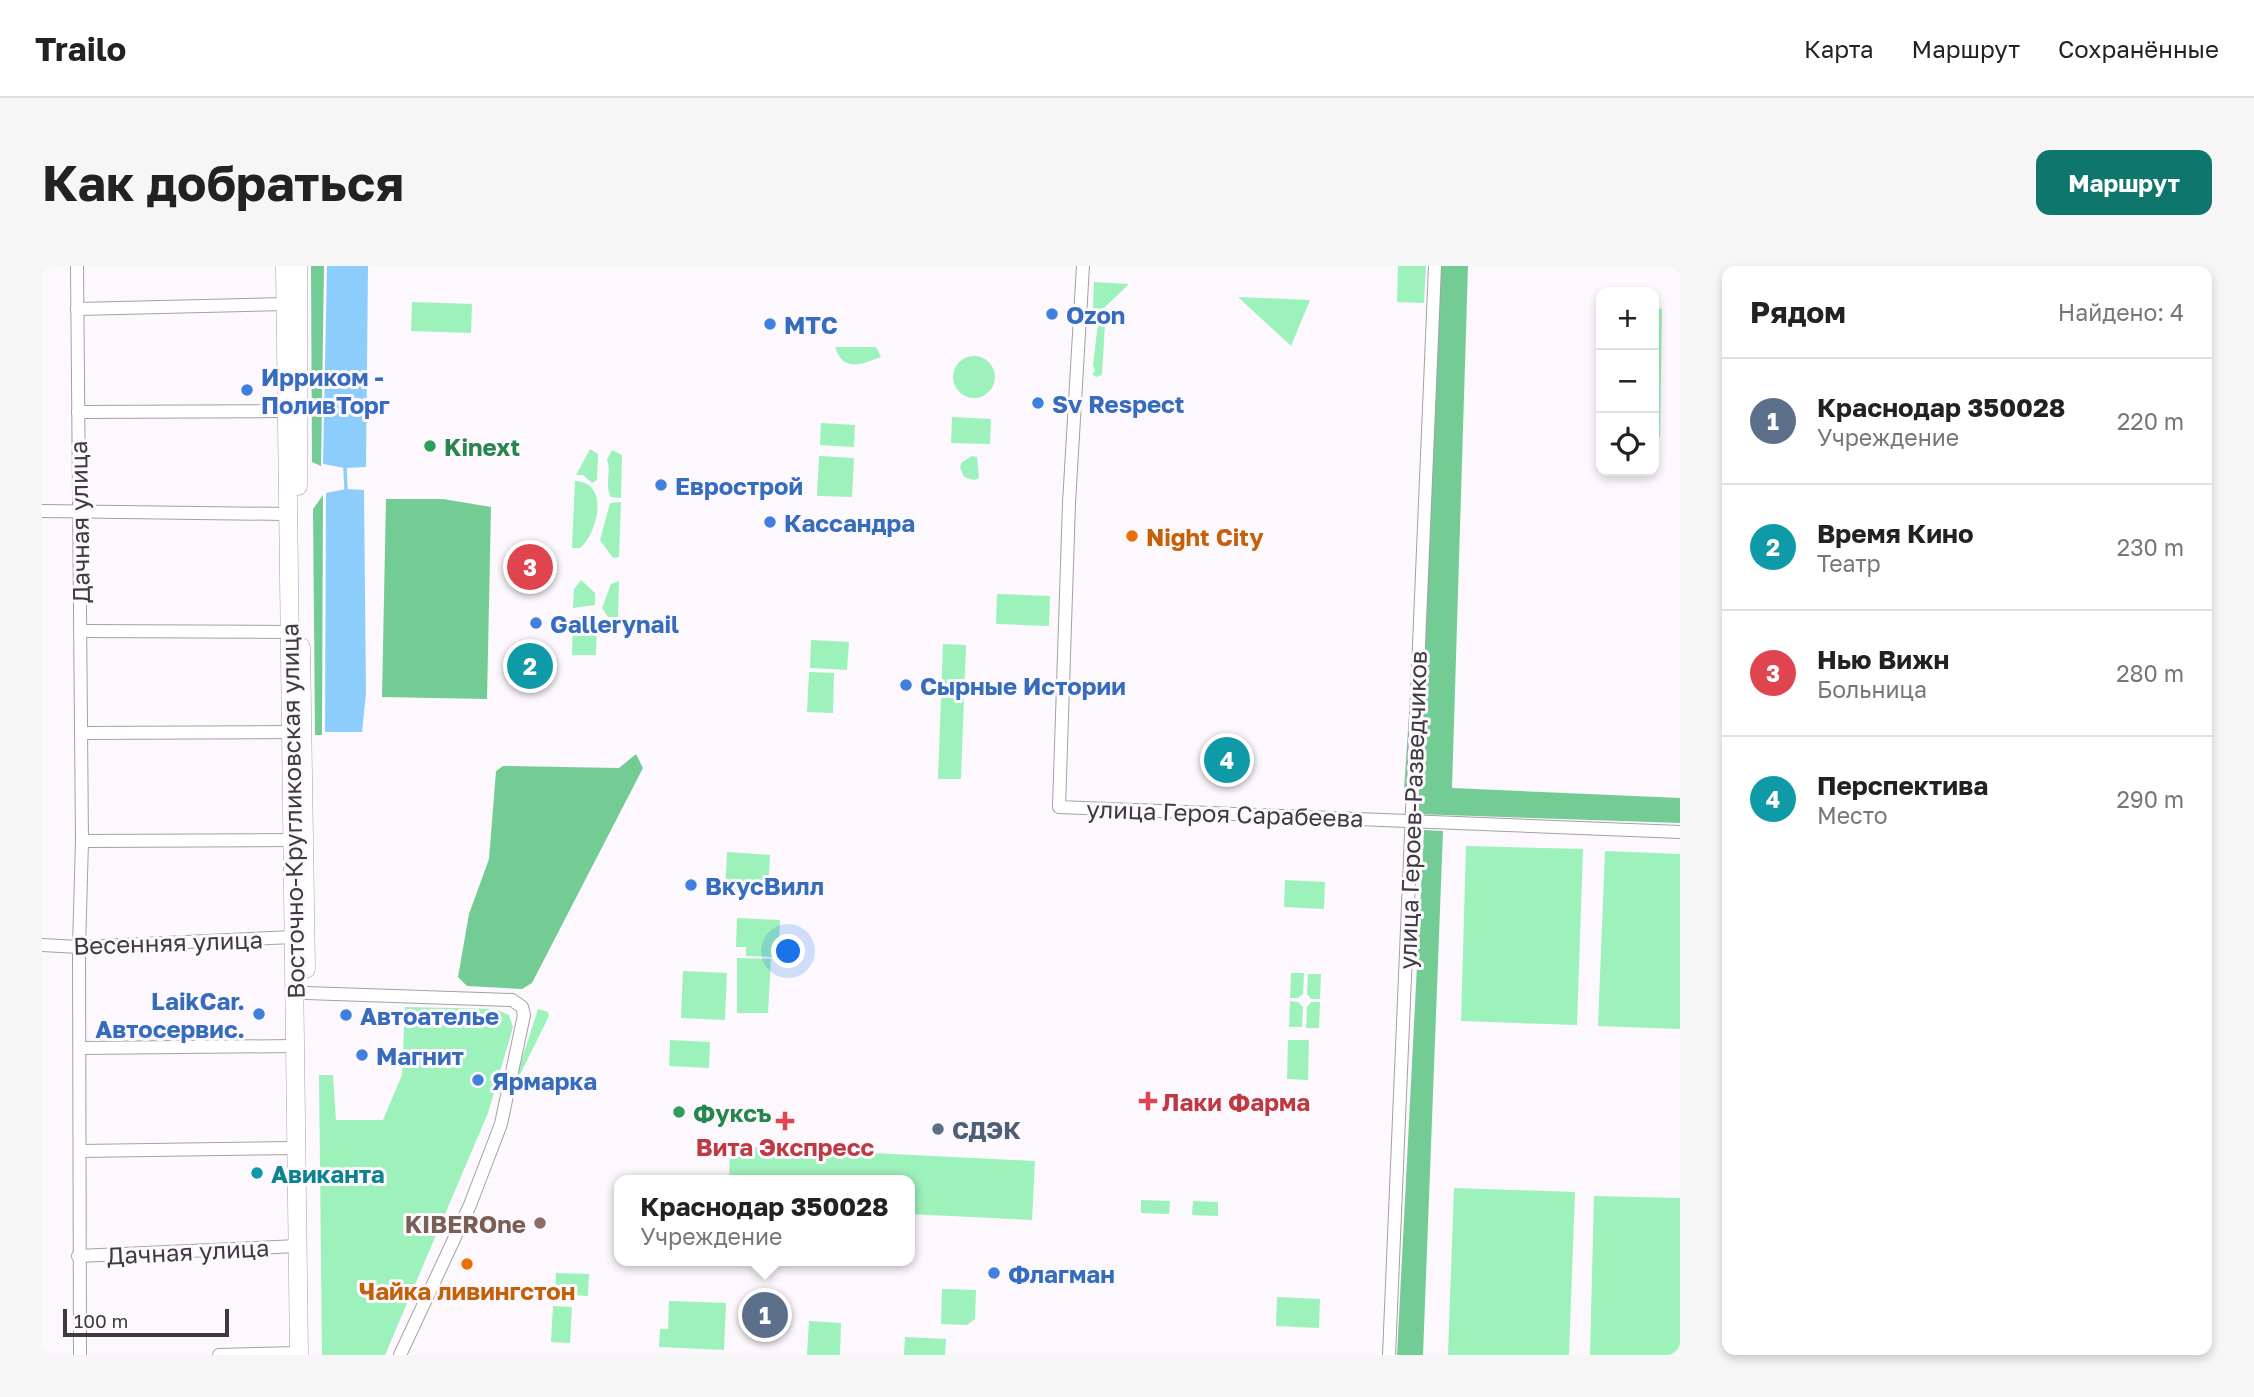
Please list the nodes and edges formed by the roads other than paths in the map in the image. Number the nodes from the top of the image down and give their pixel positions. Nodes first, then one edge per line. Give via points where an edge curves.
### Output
1 (77, 266) edge
2 (285, 266) edge
3 (298, 266) edge
4 (1083, 266) edge
5 (1435, 266) edge
6 (285, 304) junction
7 (77, 309) junction
8 (286, 411) junction
9 (78, 412) junction
10 (42, 511) edge
11 (79, 512) junction
12 (286, 514) junction
13 (80, 631) junction
14 (289, 632) junction
15 (290, 732) junction
16 (81, 733) junction
17 (1411, 821) junction
18 (1680, 832) edge
19 (291, 840) junction
20 (82, 841) junction
21 (293, 937) junction
22 (42, 945) edge
23 (79, 947) junction
24 (306, 993) junction
25 (295, 1046) junction
26 (80, 1048) junction
27 (296, 1148) junction
28 (80, 1151) junction
29 (298, 1246) junction
30 (78, 1256) junction
31 (303, 1354) edge
32 (80, 1355) edge
33 (219, 1355) edge
34 (400, 1355) edge
35 (1388, 1355) edge

1 - 7 street, Дачная улица
2 - 6 main road, Восточно-Кругликовская улица
3 - 24 main road, Восточно-Кругликовская улица
4 - 17 street, улица Героя Сарабеева via 1059,807
5 - 17 street, улица Героев-Разведчиков
6 - 7 street
6 - 8 main road, Восточно-Кругликовская улица
7 - 9 street, Дачная улица
8 - 9 street, Дачная улица
8 - 12 main road, Восточно-Кругликовская улица
9 - 11 street, Дачная улица
10 - 11 street
11 - 12 street
11 - 13 street, Дачная улица
12 - 14 main road, Восточно-Кругликовская улица
13 - 14 street, Дачная улица
13 - 16 street, Дачная улица
14 - 15 main road, Восточно-Кругликовская улица
15 - 16 street
15 - 19 main road, Восточно-Кругликовская улица
16 - 20 street, Дачная улица
17 - 18 street, улица Героя Сарабеева
17 - 35 street, улица Героев-Разведчиков
19 - 20 street
19 - 21 main road, Восточно-Кругликовская улица
20 - 23 street, Дачная улица
21 - 23 street, Весенняя улица
21 - 25 main road, Восточно-Кругликовская улица
22 - 23 street, Весенняя улица
23 - 26 street, Дачная улица
24 - 31 main road, Восточно-Кругликовская улица
24 - 34 street via 512,1000 522,1007 501,1124 470,1205
25 - 26 street
25 - 27 main road, Восточно-Кругликовская улица
26 - 28 street, Дачная улица
27 - 28 street
27 - 29 main road, Восточно-Кругликовская улица
28 - 30 street, Дачная улица
29 - 30 street, Дачная улица
29 - 31 main road, Восточно-Кругликовская улица
30 - 32 street, Дачная улица
31 - 33 street

